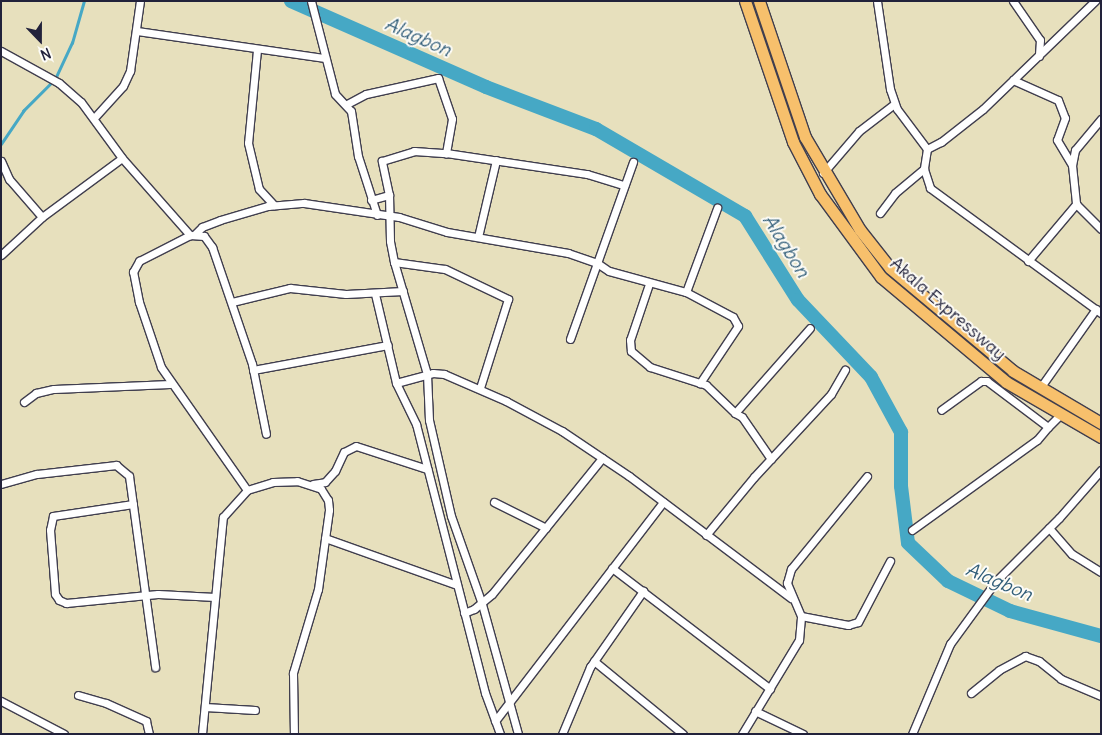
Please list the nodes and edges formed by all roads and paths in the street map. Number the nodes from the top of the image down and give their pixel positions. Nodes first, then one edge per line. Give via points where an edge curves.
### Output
1 (140, 1) edge
2 (311, 1) edge
3 (746, 1) edge
4 (759, 1) edge
5 (877, 1) edge
6 (1013, 1) edge
7 (1095, 1) edge
8 (138, 31) junction
9 (257, 50) junction
10 (1, 51) edge
11 (1039, 56) junction
12 (326, 58) junction
13 (1013, 80) junction
14 (347, 104) junction
15 (894, 104) junction
16 (94, 118) junction
17 (1101, 119) edge
18 (927, 149) junction
19 (446, 153) junction
20 (122, 158) junction
21 (496, 160) junction
22 (1, 161) edge
23 (633, 162) dead end
24 (1072, 165) junction
25 (924, 169) junction
26 (823, 173) junction
27 (624, 185) junction
28 (389, 195) junction
29 (371, 200) junction
30 (1076, 204) junction
31 (274, 205) junction
32 (717, 208) dead end
33 (880, 213) dead end
34 (377, 215) junction
35 (391, 216) junction
36 (42, 217) junction
37 (1101, 229) edge
38 (193, 235) junction
39 (478, 237) junction
40 (1, 255) edge
41 (1028, 261) junction
42 (394, 262) junction
43 (597, 263) junction
44 (648, 284) junction
45 (403, 291) junction
46 (686, 292) junction
47 (375, 294) junction
48 (232, 302) junction
49 (934, 308) junction
50 (1098, 311) edge
51 (926, 318) junction
52 (810, 328) dead end
53 (570, 339) dead end
54 (388, 346) junction
55 (253, 370) junction
56 (845, 370) dead end
57 (427, 374) junction
58 (396, 383) junction
59 (170, 384) junction
60 (700, 384) junction
61 (480, 388) junction
62 (1040, 388) junction
63 (24, 402) dead end
64 (941, 410) dead end
65 (735, 413) junction
66 (1060, 415) junction
67 (428, 420) junction
68 (1101, 423) edge
69 (416, 424) junction
70 (1048, 427) junction
71 (266, 434) dead end
72 (1101, 437) edge
73 (602, 458) junction
74 (771, 459) junction
75 (427, 469) junction
76 (1101, 470) edge
77 (867, 476) dead end
78 (1, 484) edge
79 (312, 484) junction
80 (247, 490) junction
81 (494, 502) dead end
82 (664, 502) junction
83 (133, 504) junction
84 (546, 528) junction
85 (1048, 528) junction
86 (912, 530) dead end
87 (706, 535) junction
88 (325, 538) junction
89 (890, 561) dead end
90 (612, 568) junction
91 (1101, 572) edge
92 (457, 586) junction
93 (643, 590) junction
94 (146, 594) junction
95 (215, 597) junction
96 (791, 598) junction
97 (482, 604) junction
98 (464, 613) junction
99 (801, 616) junction
100 (594, 661) junction
101 (155, 667) dead end
102 (770, 689) junction
103 (971, 693) dead end
104 (78, 695) dead end
105 (1101, 696) edge
106 (1, 701) edge
107 (509, 706) junction
108 (204, 707) junction
109 (256, 710) dead end
110 (755, 711) junction
111 (495, 721) junction
112 (64, 734) edge
113 (149, 734) edge
114 (202, 734) edge
115 (294, 734) edge
116 (500, 734) edge
117 (518, 734) edge
118 (562, 734) edge
119 (684, 734) edge
120 (742, 734) edge
121 (803, 734) edge
122 (912, 734) edge

1 - 8 street
2 - 12 street
3 - 51 main road, Akala Expressway via 793,142 820,194 881,277
4 - 26 main road, Akala Expressway via 792,103
5 - 15 street
6 - 11 street via 1040,40
7 - 11 street
8 - 9 street
8 - 16 street via 123,86
9 - 12 street
9 - 31 street via 248,143 257,183
10 - 16 street via 50,81 59,83
11 - 13 street
12 - 14 street via 335,94
13 - 18 street via 983,109
13 - 24 street via 1058,100 1065,118 1057,140
14 - 19 street via 366,94 438,78 452,119
14 - 29 street
15 - 18 street
15 - 26 street via 859,132
16 - 20 street
17 - 24 street via 1075,150
18 - 25 street
19 - 21 street
19 - 28 street via 414,152 382,159
20 - 36 street
20 - 38 street
21 - 27 street via 587,174
21 - 39 street
22 - 36 street via 9,178
23 - 27 street
24 - 30 street
25 - 33 street via 895,194
25 - 41 street via 926,181 935,194
26 - 49 main road, Akala Expressway via 860,230 890,268
27 - 43 street
28 - 29 street
28 - 35 street
29 - 34 street
30 - 37 street
30 - 41 street
31 - 34 street via 304,203
31 - 38 street via 220,220 202,227
32 - 46 street
34 - 35 street
35 - 39 street
35 - 42 street via 390,241
36 - 40 street
38 - 48 street via 204,236 212,247
38 - 59 street via 139,261 133,272 150,340
39 - 43 street via 537,246
41 - 50 street
42 - 45 street
42 - 61 street via 445,269 508,299
43 - 44 street via 609,272
43 - 53 street
44 - 46 street
44 - 60 street via 630,340 631,351 650,367
45 - 47 street
45 - 57 street
46 - 60 street via 733,316 738,326
47 - 48 street via 290,288
47 - 54 street
48 - 55 street
49 - 51 main road
49 - 62 main road, Akala Expressway via 1013,371
50 - 62 street
51 - 66 main road, Akala Expressway via 1006,382
52 - 65 street
54 - 55 street
54 - 58 street
55 - 71 street
56 - 74 street via 831,394
57 - 58 street
57 - 61 street via 444,374
57 - 67 street
58 - 69 street
59 - 63 street via 54,389 36,393
59 - 80 street
60 - 65 street
61 - 73 street via 562,432
62 - 68 main road, Akala Expressway
64 - 70 street via 981,381 987,381
65 - 74 street via 742,417
66 - 70 street
66 - 72 main road, Akala Expressway
67 - 69 street
67 - 97 street via 451,516
69 - 75 street
70 - 86 street via 1037,440
73 - 82 street
73 - 84 street
74 - 87 street
75 - 79 street via 356,446 344,452 336,471 325,482
75 - 92 street
76 - 85 street
77 - 96 street via 791,568 787,583
78 - 83 street via 37,474 116,465 129,476
79 - 80 street via 273,482
79 - 88 street via 321,489 329,503
80 - 95 street via 223,517
81 - 84 street
82 - 87 street
82 - 90 street
83 - 94 street
83 - 94 street via 53,516 50,530 55,594 66,603
84 - 97 street
85 - 91 street via 1072,554
85 - 122 street via 986,594 950,644
87 - 96 street
88 - 92 street
88 - 115 street via 310,621 293,673
89 - 99 street via 858,622 848,625
90 - 93 street
90 - 107 street
92 - 98 street
93 - 100 street
93 - 102 street
94 - 95 street
94 - 101 street
95 - 108 street
96 - 99 street
97 - 98 street
97 - 107 street
98 - 111 street
99 - 102 street via 799,640
100 - 118 street via 582,680
100 - 119 street
102 - 110 street
103 - 105 street via 999,670 1025,656 1039,661 1061,679
104 - 113 street via 106,703 146,722
106 - 112 street
107 - 111 street
107 - 117 street
108 - 109 street
108 - 114 street
110 - 120 street
110 - 121 street
111 - 116 street

